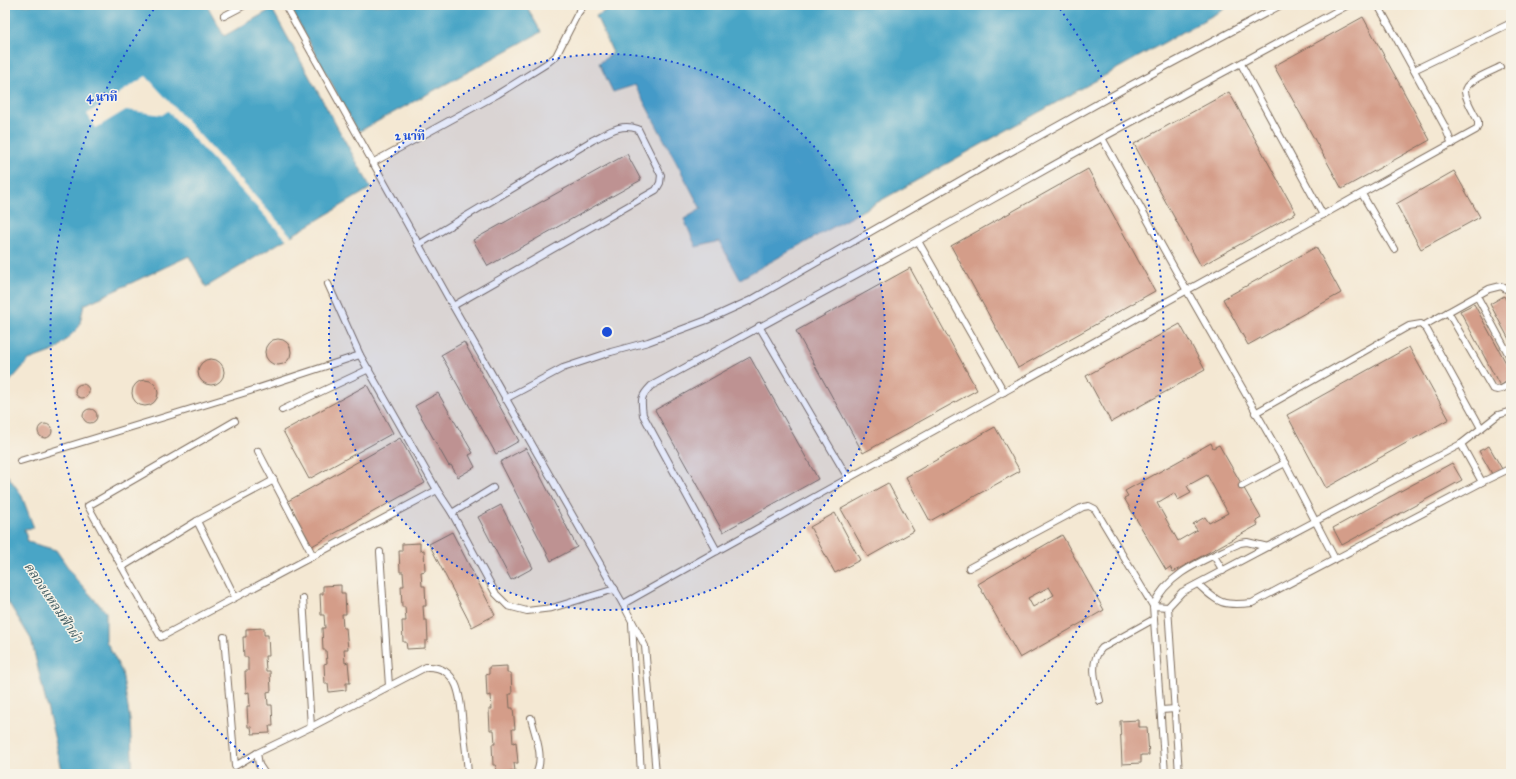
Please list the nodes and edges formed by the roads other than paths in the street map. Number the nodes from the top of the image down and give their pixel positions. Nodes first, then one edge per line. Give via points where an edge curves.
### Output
1 (245, 5) edge
2 (285, 5) edge
3 (584, 5) edge
4 (1281, 5) edge
5 (1348, 5) edge
6 (1378, 5) edge
7 (224, 16) dead end
8 (1511, 23) edge
9 (1241, 64) junction
10 (1500, 67) dead end
11 (1414, 70) junction
12 (1102, 138) junction
13 (1452, 144) junction
14 (372, 162) junction
15 (1362, 194) junction
16 (1323, 215) junction
17 (918, 241) junction
18 (418, 245) junction
19 (1394, 249) dead end
20 (328, 284) dead end
21 (1187, 291) junction
22 (1511, 292) edge
23 (1478, 296) junction
24 (453, 306) junction
25 (1448, 312) junction
26 (759, 326) junction
27 (1423, 326) junction
28 (360, 354) junction
29 (1511, 359) edge
30 (369, 369) junction
31 (1511, 383) edge
32 (1004, 392) junction
33 (505, 399) junction
34 (282, 410) dead end
35 (1511, 411) edge
36 (1255, 413) junction
37 (235, 421) dead end
38 (1481, 428) junction
39 (1460, 444) junction
40 (258, 451) dead end
41 (20, 461) dead end
42 (1285, 463) junction
43 (1511, 468) edge
44 (848, 478) junction
45 (274, 480) junction
46 (1482, 482) junction
47 (1242, 486) dead end
48 (493, 488) dead end
49 (437, 490) junction
50 (452, 513) junction
51 (197, 521) junction
52 (1316, 522) junction
53 (1268, 547) junction
54 (717, 551) junction
55 (380, 552) dead end
56 (313, 556) junction
57 (1214, 556) junction
58 (1335, 559) junction
59 (122, 567) junction
60 (969, 568) dead end
61 (1222, 571) junction
62 (1198, 584) junction
63 (615, 589) junction
64 (235, 597) junction
65 (303, 598) dead end
66 (623, 604) junction
67 (1153, 606) junction
68 (1168, 607) junction
69 (1154, 619) junction
70 (632, 623) junction
71 (224, 638) dead end
72 (389, 686) junction
73 (1100, 700) dead end
74 (1176, 709) junction
75 (1161, 710) junction
76 (531, 718) dead end
77 (311, 727) junction
78 (257, 753) junction
79 (264, 774) edge
80 (468, 774) edge
81 (536, 774) edge
82 (641, 774) edge
83 (656, 774) edge
84 (1165, 774) edge
85 (1179, 774) edge

1 - 7 lane
2 - 14 lane
3 - 14 lane via 556,56 546,64 498,94
4 - 33 lane via 1138,81 751,300 648,342 563,368
5 - 9 lane
6 - 11 lane
8 - 11 lane
9 - 12 lane
9 - 16 lane
10 - 13 lane via 1468,84 1465,93 1478,126 1476,130
11 - 13 lane
12 - 17 lane
12 - 21 lane
13 - 15 lane
14 - 18 lane
15 - 16 lane
15 - 19 lane
16 - 21 lane
17 - 26 lane
17 - 32 lane
18 - 24 lane
18 - 24 lane via 593,140 620,127 638,129 661,175 656,190
20 - 28 lane
21 - 32 lane
21 - 36 lane
22 - 23 lane via 1501,286 1489,289
23 - 25 lane
23 - 29 lane
24 - 33 lane
25 - 27 lane
25 - 31 lane via 1492,388 1499,390
26 - 44 lane
26 - 54 lane via 651,386 641,401 643,415
27 - 36 lane via 1409,326
27 - 38 lane
28 - 30 lane
28 - 41 lane via 250,391
30 - 34 lane
30 - 49 lane
32 - 44 lane
33 - 63 lane
35 - 38 lane via 1498,415
36 - 42 lane
37 - 59 lane via 88,506
38 - 39 lane
39 - 46 lane
39 - 52 lane
40 - 45 lane
42 - 47 lane
42 - 52 lane
43 - 46 lane
44 - 54 lane
45 - 51 lane
45 - 56 lane
46 - 58 lane
48 - 50 lane
49 - 50 lane
49 - 56 lane
50 - 63 lane via 496,594 508,606 527,611 552,608
51 - 59 lane
51 - 64 lane
52 - 53 lane
52 - 58 lane
53 - 57 lane via 1240,543
53 - 61 lane
54 - 66 lane
55 - 72 lane
56 - 64 lane
57 - 61 lane
57 - 67 lane via 1184,571 1164,587
58 - 62 lane via 1252,603 1228,604 1214,599
59 - 64 lane via 161,636
60 - 67 lane via 1089,506 1095,508
61 - 62 lane
62 - 68 lane via 1182,592
63 - 66 lane
65 - 77 lane
66 - 70 lane
67 - 68 lane
67 - 69 lane
68 - 74 lane
69 - 73 lane via 1102,648 1097,654 1094,672
69 - 75 lane
70 - 82 lane
70 - 83 lane via 641,636 647,657
71 - 78 lane via 235,766
72 - 77 lane
72 - 80 lane via 426,667 437,667 454,681 460,695
74 - 75 lane
74 - 85 lane
75 - 84 lane
76 - 81 lane via 540,751
77 - 78 lane
78 - 79 lane

